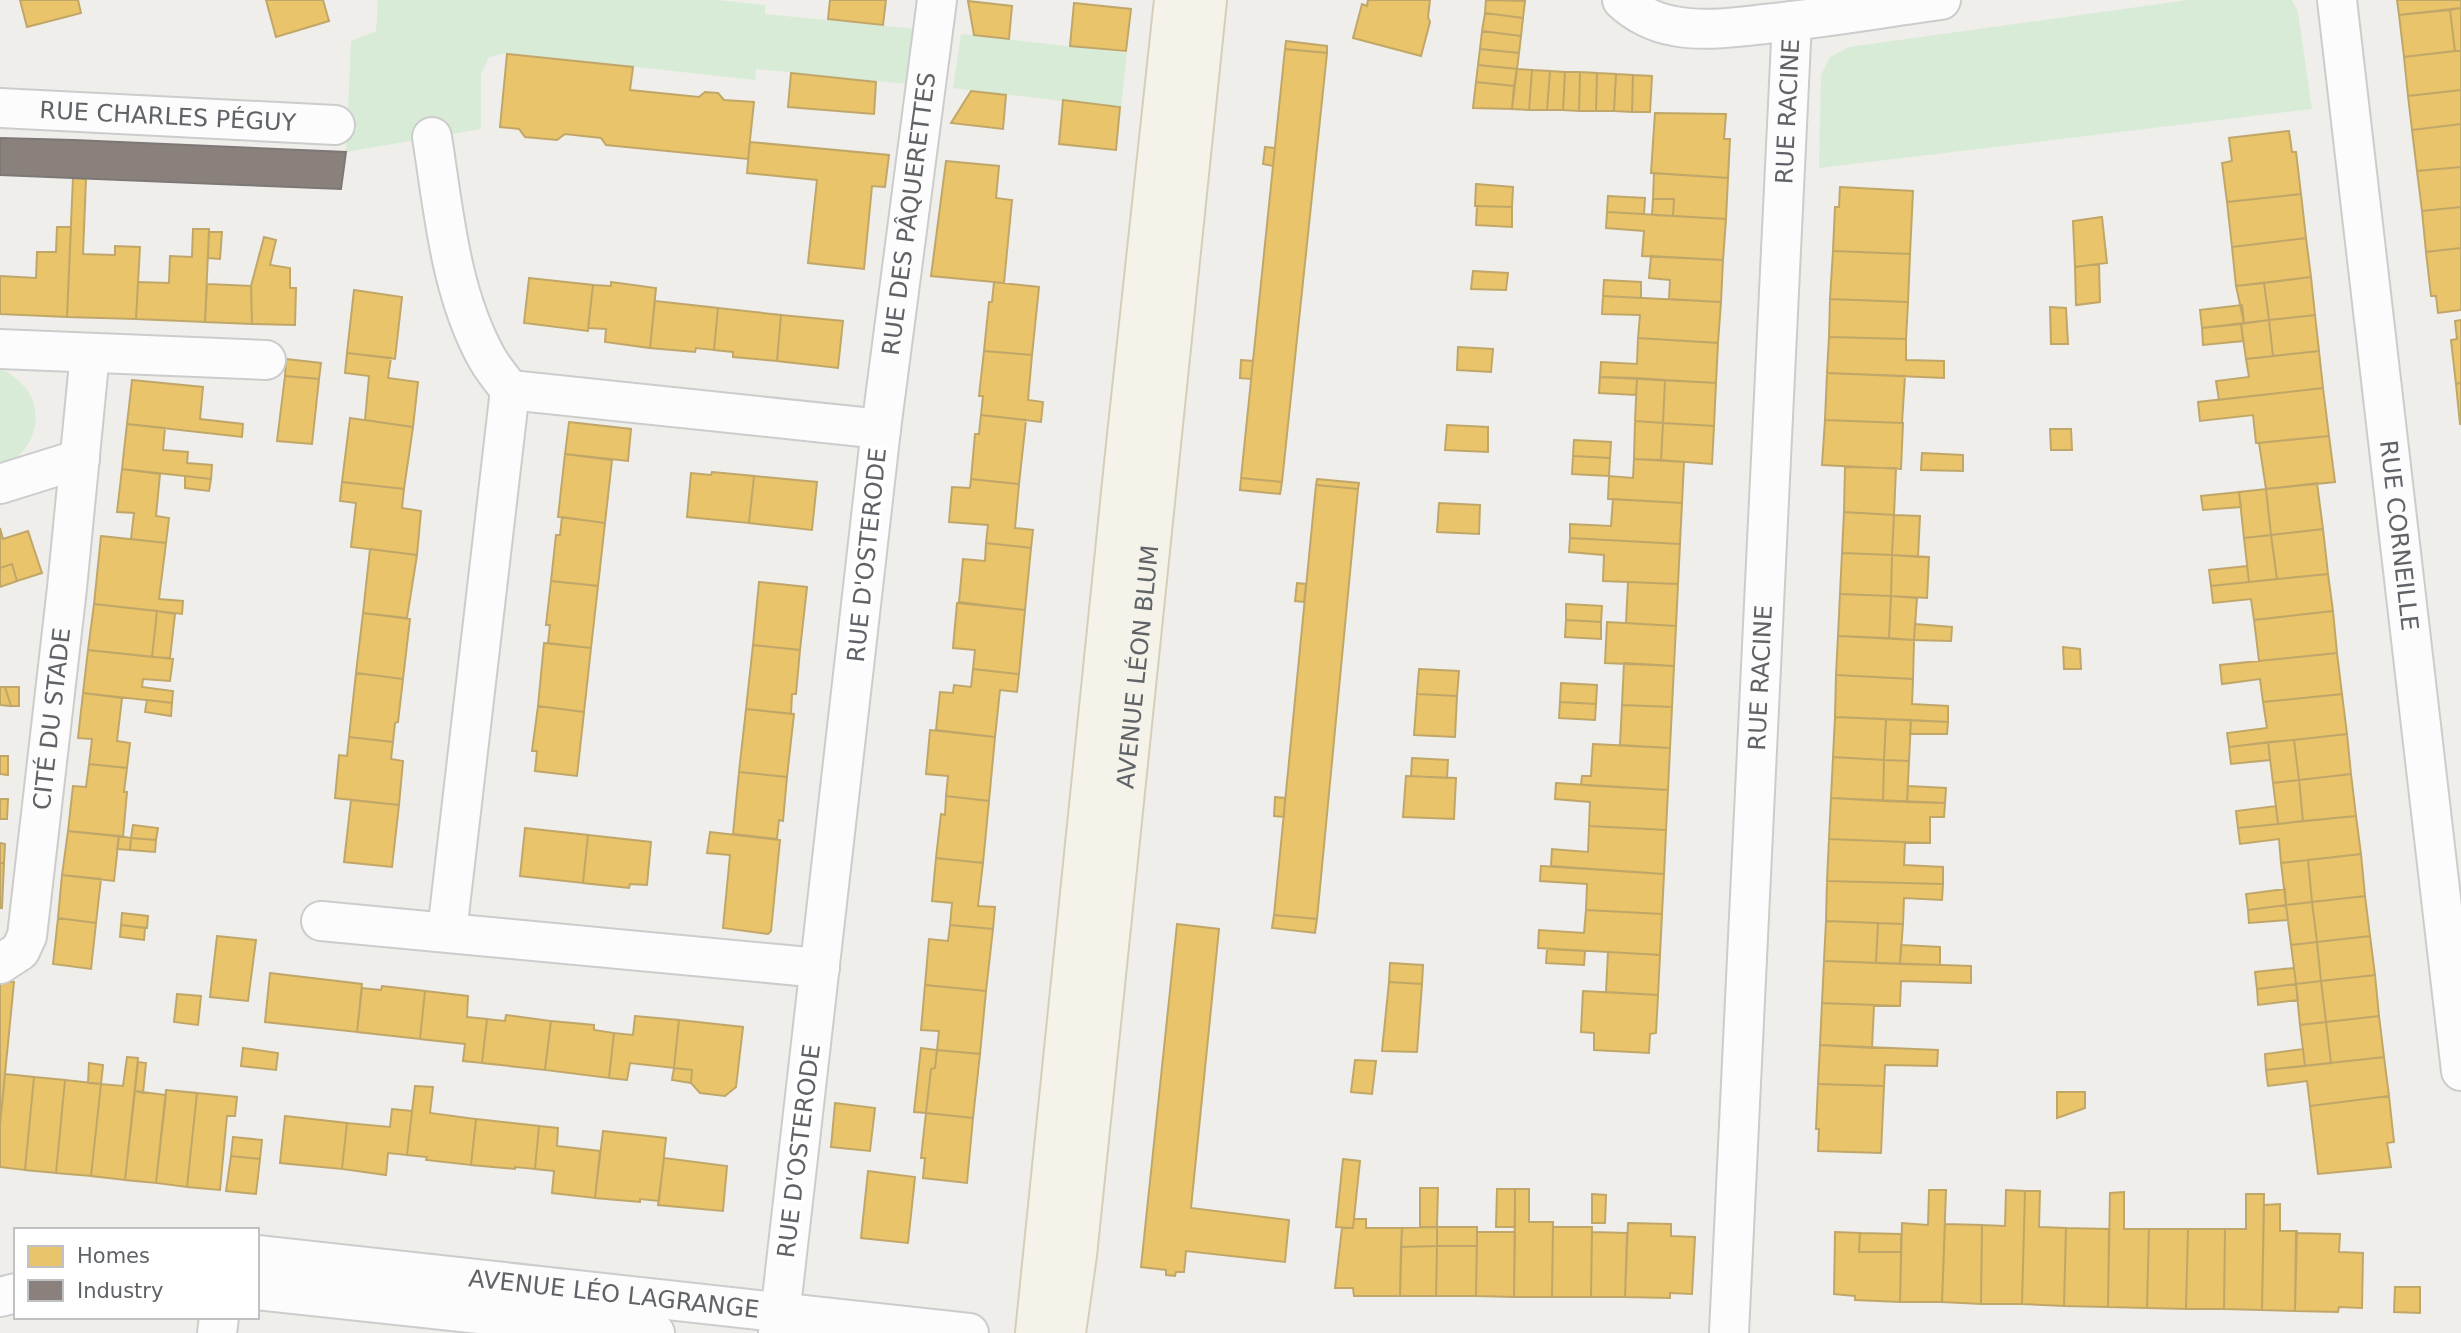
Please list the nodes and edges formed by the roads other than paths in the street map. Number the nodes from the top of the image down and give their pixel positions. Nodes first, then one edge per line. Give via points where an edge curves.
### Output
1 (937, 0) edge
2 (1174, 0) edge
3 (1207, 0) edge
4 (1622, 0) edge
5 (1941, 0) edge
6 (2337, 0) edge
7 (1792, 21) junction
8 (0, 108) edge
9 (335, 125) dead end
10 (432, 137) dead end
11 (0, 349) edge
12 (90, 353) junction
13 (266, 360) dead end
14 (510, 390) junction
15 (881, 429) junction
16 (80, 460) junction
17 (0, 484) edge
18 (321, 921) dead end
19 (447, 932) junction
20 (0, 964) edge
21 (820, 968) junction
22 (2461, 1071) edge
23 (259, 1255) edge
24 (259, 1290) edge
25 (779, 1322) edge
26 (654, 1333) edge
27 (969, 1333) edge
28 (1035, 1333) edge
29 (1066, 1333) edge
30 (1729, 1333) edge

1 - 15 street, RUE DES PÂQUERETTES
2 - 28 main road, AVENUE LÉON BLUM
3 - 29 main road, AVENUE LÉON BLUM
4 - 7 street via 1652,19 1674,26
5 - 7 street
6 - 22 street, RUE CORNEILLE
7 - 30 street, RUE RACINE
8 - 9 street, RUE CHARLES PÉGUY
10 - 14 street via 463,297 489,362
11 - 12 street
12 - 13 street
12 - 16 street, CITÉ DU STADE
14 - 15 street, RUE D'OSTERODE
14 - 19 street
15 - 21 street, RUE D'OSTERODE
16 - 17 street
16 - 20 street, CITÉ DU STADE via 27,936 20,951
18 - 19 street
19 - 21 street
21 - 25 street, RUE D'OSTERODE
23 - 25 street, AVENUE LÉO LAGRANGE
24 - 26 street, AVENUE LÉO LAGRANGE
25 - 27 street, AVENUE LÉO LAGRANGE

